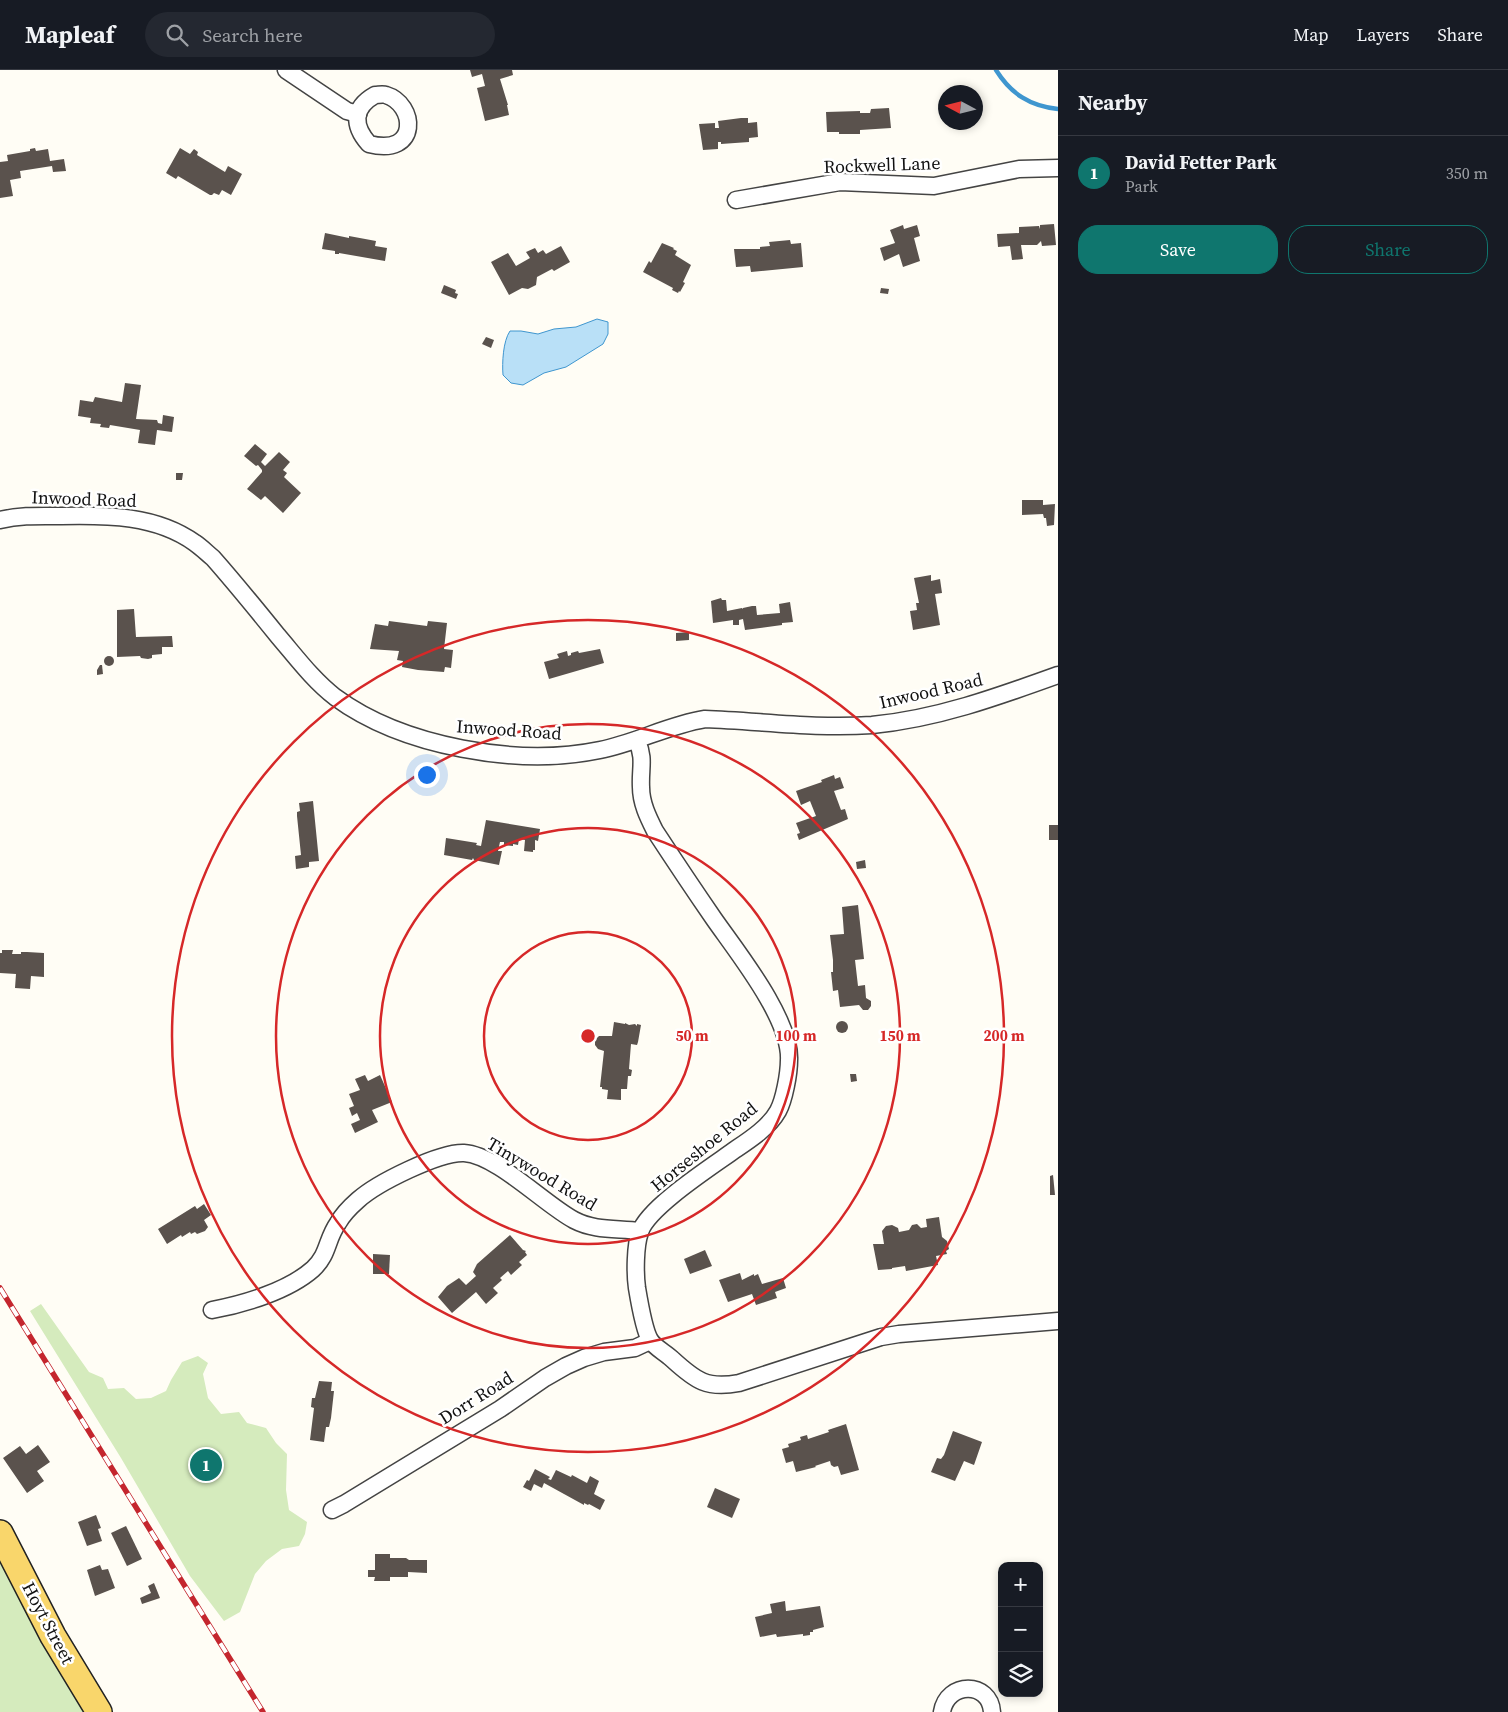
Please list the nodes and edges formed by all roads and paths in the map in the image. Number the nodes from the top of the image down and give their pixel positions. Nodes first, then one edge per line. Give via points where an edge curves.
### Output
1 (286, 70) edge
2 (358, 114) dead end
3 (1058, 168) edge
4 (736, 200) dead end
5 (0, 520) edge
6 (1058, 674) edge
7 (637, 741) junction
8 (640, 1231) junction
9 (212, 1310) dead end
10 (1058, 1321) edge
11 (650, 1340) junction
12 (332, 1510) dead end
13 (0, 1533) edge
14 (99, 1712) edge
15 (942, 1712) edge
16 (992, 1712) edge

1 - 2 street via 347,111
3 - 4 street, Rockwell Lane via 1019,168 934,186 840,182
5 - 7 street, Inwood Road via 31,515 114,516 153,523 177,532 213,558 323,686 352,708 402,732 475,752 523,755 570,755
6 - 7 street, Inwood Road via 964,707 895,722 813,725 705,719 688,721
7 - 8 street, Horseshoe Road via 642,754 640,788 644,810 654,831 765,994 787,1043 789,1059 778,1111 766,1126 681,1189 652,1214
8 - 9 street, Tinywood Road via 594,1228 573,1219 494,1165 472,1155 452,1154 388,1180 358,1200 337,1223 324,1257 312,1270 281,1288 234,1306
8 - 11 street via 636,1279
10 - 11 street via 881,1337 739,1383 716,1386 687,1373
11 - 12 street, Dorr Road via 635,1348 604,1352 566,1366
13 - 14 main road, Hoyt Street via 53,1636
15 - 16 street via 950,1696 966,1688 982,1694

